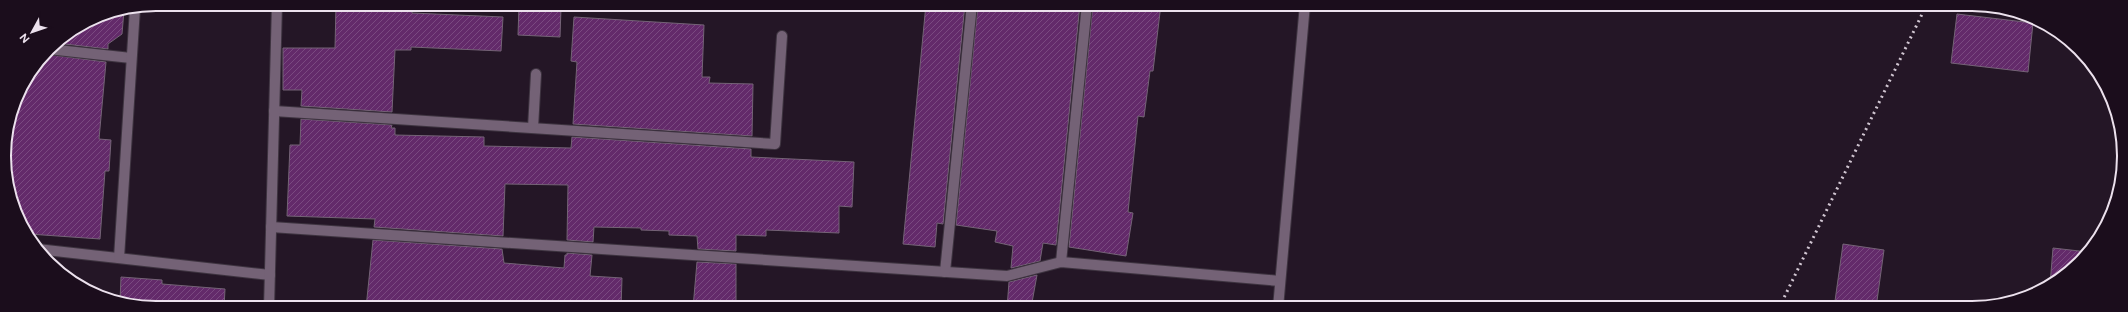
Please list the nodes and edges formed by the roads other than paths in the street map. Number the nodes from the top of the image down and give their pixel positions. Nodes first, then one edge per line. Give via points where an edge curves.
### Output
1 (277, 11) edge
2 (971, 11) edge
3 (1086, 11) edge
4 (1304, 11) edge
5 (135, 13) edge
6 (782, 36) dead end
7 (57, 50) edge
8 (131, 58) junction
9 (536, 74) dead end
10 (274, 111) junction
11 (533, 128) junction
12 (271, 227) junction
13 (45, 249) edge
14 (119, 258) junction
15 (1061, 262) junction
16 (945, 272) junction
17 (270, 275) junction
18 (1280, 281) junction
19 (269, 301) edge
20 (1279, 301) edge

1 - 10 street
2 - 16 street
3 - 15 street
4 - 18 street
5 - 8 street
6 - 11 street via 775,144
7 - 8 street
8 - 14 street
9 - 11 street
10 - 11 street
10 - 12 street
12 - 16 street
12 - 17 street
13 - 14 street
14 - 17 street
15 - 16 street via 1008,276
15 - 18 street
17 - 19 street
18 - 20 street

